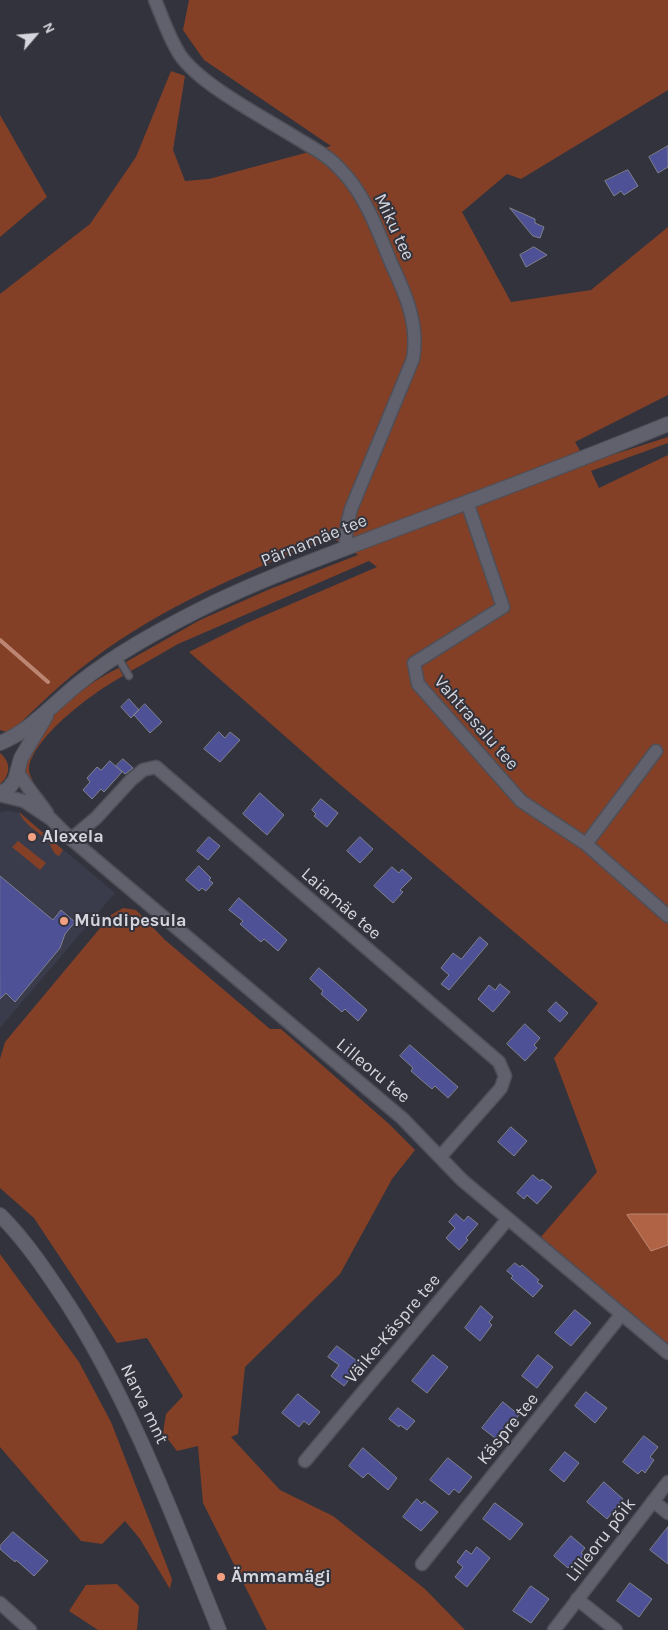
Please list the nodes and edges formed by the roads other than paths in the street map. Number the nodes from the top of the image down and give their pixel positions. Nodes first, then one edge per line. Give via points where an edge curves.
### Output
1 (155, 0) edge
2 (668, 424) edge
3 (467, 502) junction
4 (345, 549) junction
5 (117, 656) junction
6 (128, 676) dead end
7 (53, 705) junction
8 (0, 743) edge
9 (656, 750) dead end
10 (17, 770) junction
11 (0, 794) edge
12 (51, 820) junction
13 (71, 839) junction
14 (586, 844) junction
15 (668, 916) edge
16 (440, 1157) junction
17 (0, 1215) edge
18 (507, 1220) junction
19 (621, 1315) junction
20 (668, 1353) edge
21 (305, 1460) dead end
22 (668, 1482) edge
23 (653, 1501) junction
24 (668, 1513) edge
25 (422, 1564) dead end
26 (577, 1599) junction
27 (0, 1603) edge
28 (30, 1630) edge
29 (219, 1630) edge
30 (554, 1630) edge
31 (616, 1630) edge

1 - 4 street, Miku tee via 172,41 191,68 213,86 329,159 348,178 364,202 405,293 414,320 413,359 351,509
2 - 3 main road, Pärnamäe tee
3 - 4 main road, Pärnamäe tee
3 - 14 street, Vahtrasalu tee via 503,607 414,663 418,684 521,801
4 - 5 main road, Pärnamäe tee via 224,598
5 - 6 lane
5 - 7 main road, Pärnamäe tee
7 - 8 main road, Pärnamäe tee via 23,730
7 - 10 main road via 28,744
8 - 10 main road via 13,754
9 - 14 street
10 - 11 main road via 15,780
10 - 12 street, Lilleoru tee
11 - 12 street, Lilleoru tee via 24,801
12 - 13 street, Lilleoru tee
13 - 16 street, Lilleoru tee via 402,1118
13 - 16 street, Laiamäe tee via 143,770 156,767 499,1062 505,1076 501,1088
14 - 15 street, Vahtrasalu tee
16 - 18 street, Lilleoru tee
17 - 29 main road, Narva mnt via 28,1246 54,1283 102,1362 150,1458
18 - 19 street, Lilleoru tee
18 - 21 street, Väike-Käspre tee
19 - 20 street, Lilleoru tee
19 - 25 street, Käspre tee
22 - 23 street, Lilleoru põik
23 - 24 street, Lilleoru põik
23 - 26 street, Lilleoru põik
26 - 30 street, Lilleoru põik
26 - 31 street, Lilleoru põik
27 - 28 street

